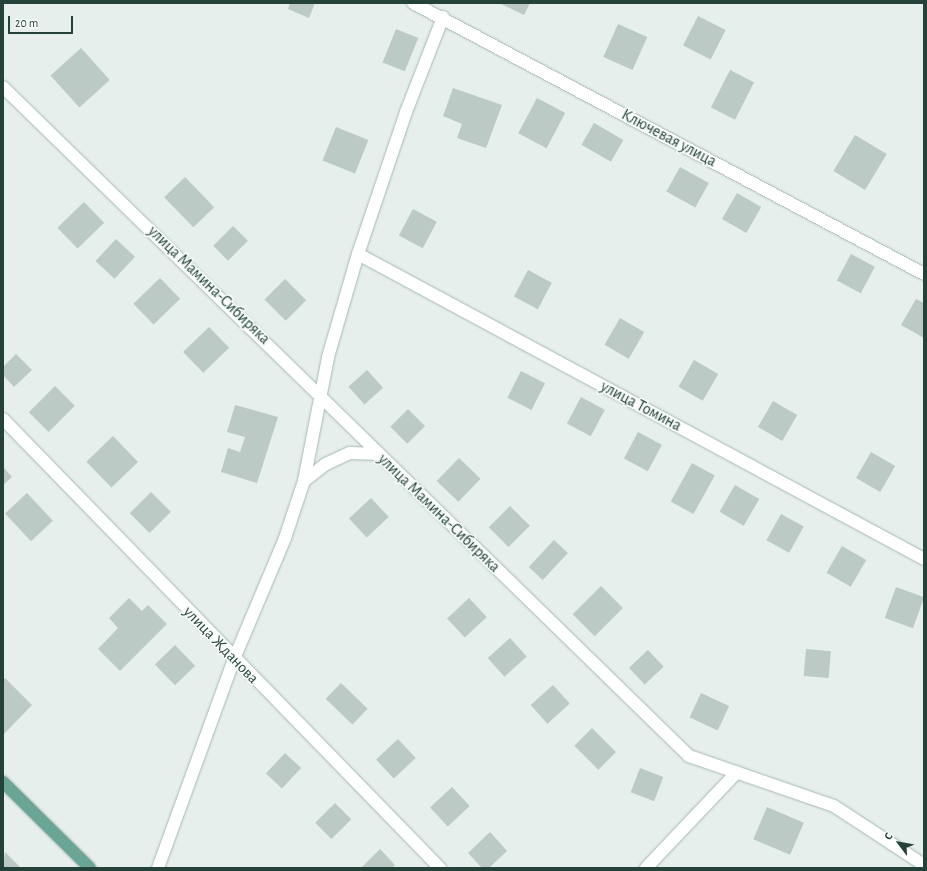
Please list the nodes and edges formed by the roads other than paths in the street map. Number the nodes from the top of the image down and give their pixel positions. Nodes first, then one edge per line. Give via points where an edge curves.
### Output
1 (413, 3) edge
2 (443, 17) junction
3 (3, 87) edge
4 (358, 254) junction
5 (924, 274) edge
6 (320, 395) junction
7 (3, 419) edge
8 (379, 454) junction
9 (304, 481) junction
10 (924, 559) edge
11 (234, 659) junction
12 (737, 772) junction
13 (3, 782) edge
14 (924, 865) edge
15 (90, 868) edge
16 (158, 868) edge
17 (440, 868) edge
18 (646, 868) edge

1 - 2 street, Ключевая улица
2 - 4 street via 406,112
2 - 5 street, Ключевая улица
3 - 6 street, улица Мамина-Сибиряка
4 - 6 street
4 - 10 street, улица Томина
6 - 8 street, улица Мамина-Сибиряка
6 - 9 street
7 - 11 street, улица Жданова
8 - 9 street via 350,453 326,464
8 - 12 street, улица Мамина-Сибиряка via 689,756
9 - 11 street via 285,538
11 - 16 street
11 - 17 street, улица Жданова
12 - 14 street, улица Мамина-Сибиряка via 834,806
12 - 18 street
13 - 15 main road

